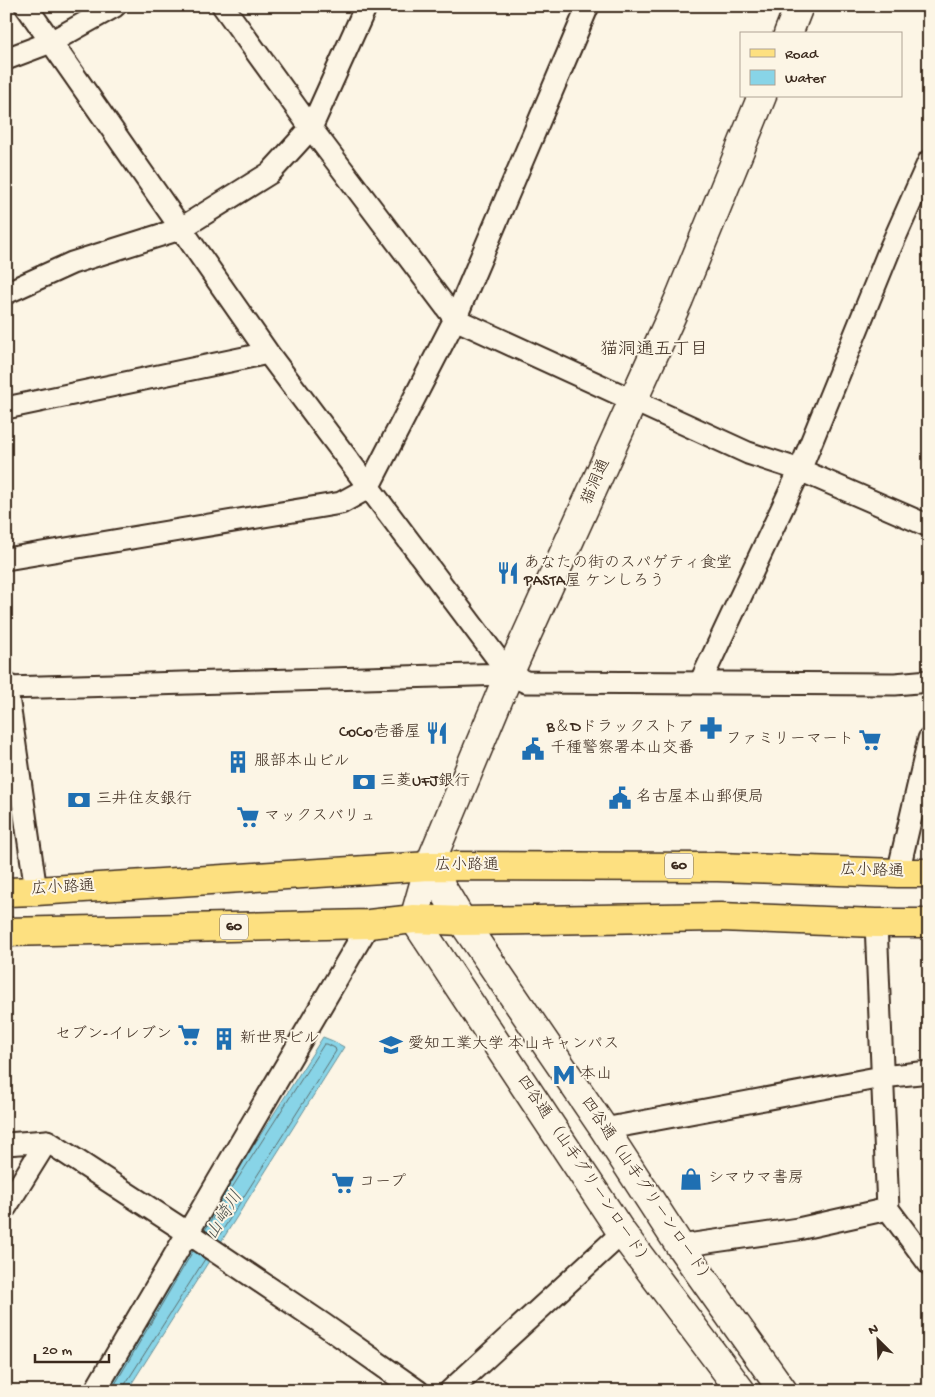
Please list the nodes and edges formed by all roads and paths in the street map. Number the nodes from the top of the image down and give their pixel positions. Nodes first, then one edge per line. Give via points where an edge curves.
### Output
1 (26, 6) edge
2 (115, 6) edge
3 (223, 6) edge
4 (366, 6) edge
5 (588, 6) edge
6 (800, 6) edge
7 (789, 32) edge
8 (51, 42) junction
9 (6, 59) edge
10 (761, 98) edge
11 (311, 128) junction
12 (929, 161) edge
13 (180, 229) junction
14 (6, 293) edge
15 (455, 319) junction
16 (268, 353) junction
17 (633, 401) junction
18 (6, 408) edge
19 (800, 470) junction
20 (368, 488) junction
21 (929, 526) edge
22 (6, 559) edge
23 (509, 674) junction
24 (929, 681) edge
25 (700, 683) junction
26 (7, 686) edge
27 (929, 739) edge
28 (429, 866) junction
29 (898, 873) junction
30 (929, 873) edge
31 (36, 891) junction
32 (6, 892) edge
33 (414, 919) junction
34 (462, 921) junction
35 (876, 923) junction
36 (929, 923) edge
37 (369, 924) junction
38 (6, 932) edge
39 (929, 1072) edge
40 (882, 1077) junction
41 (604, 1130) junction
42 (47, 1141) junction
43 (6, 1144) edge
44 (6, 1206) edge
45 (888, 1209) junction
46 (622, 1233) junction
47 (189, 1234) junction
48 (680, 1246) junction
49 (929, 1264) edge
50 (95, 1391) edge
51 (418, 1391) edge
52 (450, 1391) edge
53 (741, 1391) edge
54 (783, 1391) edge

1 - 8 street
2 - 8 street
3 - 11 street
4 - 11 street
5 - 15 street
6 - 7 street
8 - 9 street
8 - 13 street
10 - 17 street, 猫洞通 via 679,299
11 - 13 street via 270,173
11 - 15 street
12 - 19 street
13 - 14 street via 72,263
13 - 16 street
15 - 17 street
15 - 20 street
16 - 18 street
16 - 20 street
17 - 19 street via 748,454
17 - 23 street, 猫洞通
19 - 21 street
19 - 25 street
20 - 22 street via 341,503
20 - 23 street
23 - 25 street via 526,682
23 - 26 street
23 - 28 street, 猫洞通
24 - 25 street via 895,684
26 - 31 street
27 - 29 street
28 - 29 main road, 広小路通 / 60 via 718,866
28 - 31 main road, 広小路通 / 60
28 - 33 street
28 - 34 street, 四谷通（山手グリーンロード）
29 - 30 main road, 広小路通 / 60
31 - 32 main road, 広小路通 / 60
33 - 34 main road, 60
33 - 37 main road, 60
33 - 46 street, 四谷通 （山手グリーンロード）
34 - 35 main road, 60 via 721,917
34 - 41 street, 四谷通（山手グリーンロード）
35 - 36 main road, 60
35 - 40 street
37 - 38 main road, 60
37 - 47 street
39 - 40 street
40 - 41 street
40 - 45 street
41 - 48 street, 四谷通（山手グリーンロード）
42 - 43 street
42 - 44 street
42 - 47 street
45 - 48 street via 798,1229
45 - 49 street
46 - 52 street
46 - 53 street, 四谷通 （山手グリーンロード）
47 - 50 street
47 - 51 street
48 - 54 street, 四谷通（山手グリーンロード）

